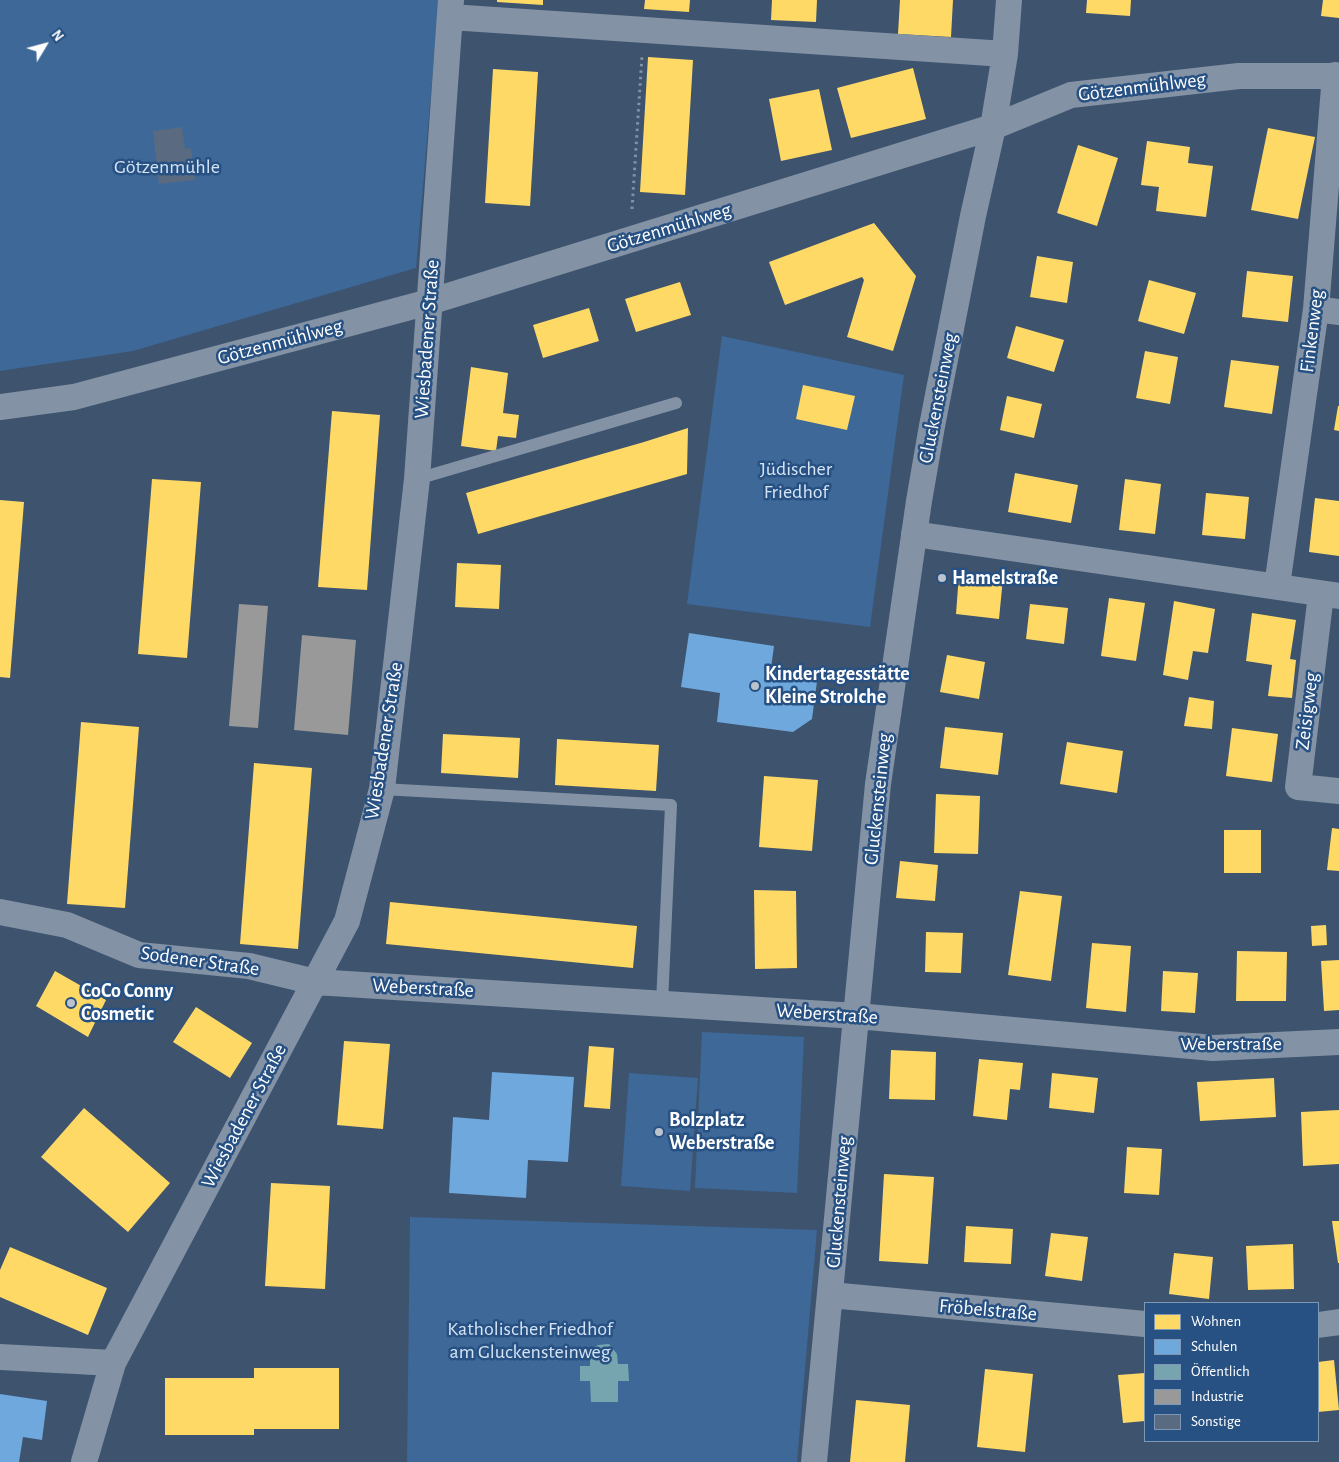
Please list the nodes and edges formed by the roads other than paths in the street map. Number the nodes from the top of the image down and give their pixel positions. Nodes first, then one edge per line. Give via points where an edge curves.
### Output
1 (1009, 0) edge
2 (450, 9) edge
3 (1005, 54) junction
4 (1337, 75) edge
5 (994, 127) junction
6 (429, 302) junction
7 (1327, 311) edge
8 (676, 403) dead end
9 (0, 406) edge
10 (417, 479) junction
11 (914, 534) junction
12 (1277, 586) junction
13 (1330, 595) edge
14 (382, 788) junction
15 (1339, 791) edge
16 (0, 912) edge
17 (315, 982) junction
18 (662, 1003) junction
19 (857, 1016) junction
20 (1339, 1042) edge
21 (830, 1295) junction
22 (1339, 1322) edge
23 (1144, 1324) edge
24 (1319, 1325) edge
25 (0, 1357) edge
26 (113, 1363) junction
27 (84, 1462) edge
28 (814, 1462) edge

1 - 3 street, Gluckensteinweg
2 - 3 street, Wiesbadener Straße via 643,30
2 - 6 street, Wiesbadener Straße
3 - 5 street, Gluckensteinweg
4 - 5 street, Götzenmühlweg via 1239,76 1071,95
4 - 7 street, Finkenweg
5 - 6 street, Götzenmühlweg
5 - 11 street, Gluckensteinweg via 973,216
6 - 9 street, Götzenmühlweg via 74,397
6 - 10 street, Wiesbadener Straße
7 - 12 street, Finkenweg
8 - 10 lane
10 - 14 street, Wiesbadener Straße
11 - 12 street
11 - 19 street, Gluckensteinweg via 878,784
12 - 13 street
13 - 15 street, Zeisigweg via 1298,786
14 - 17 street, Wiesbadener Straße via 347,921
14 - 18 lane via 671,806
16 - 17 street, Sodener Straße via 67,925 139,955 249,966
17 - 18 street, Weberstraße
17 - 26 street, Wiesbadener Straße
18 - 19 street, Weberstraße
19 - 20 street, Weberstraße via 1213,1048
19 - 21 street, Gluckensteinweg
21 - 23 street, Fröbelstraße
21 - 28 street, Gluckensteinweg
22 - 24 street
25 - 26 street
26 - 27 street, Wiesbadener Straße

